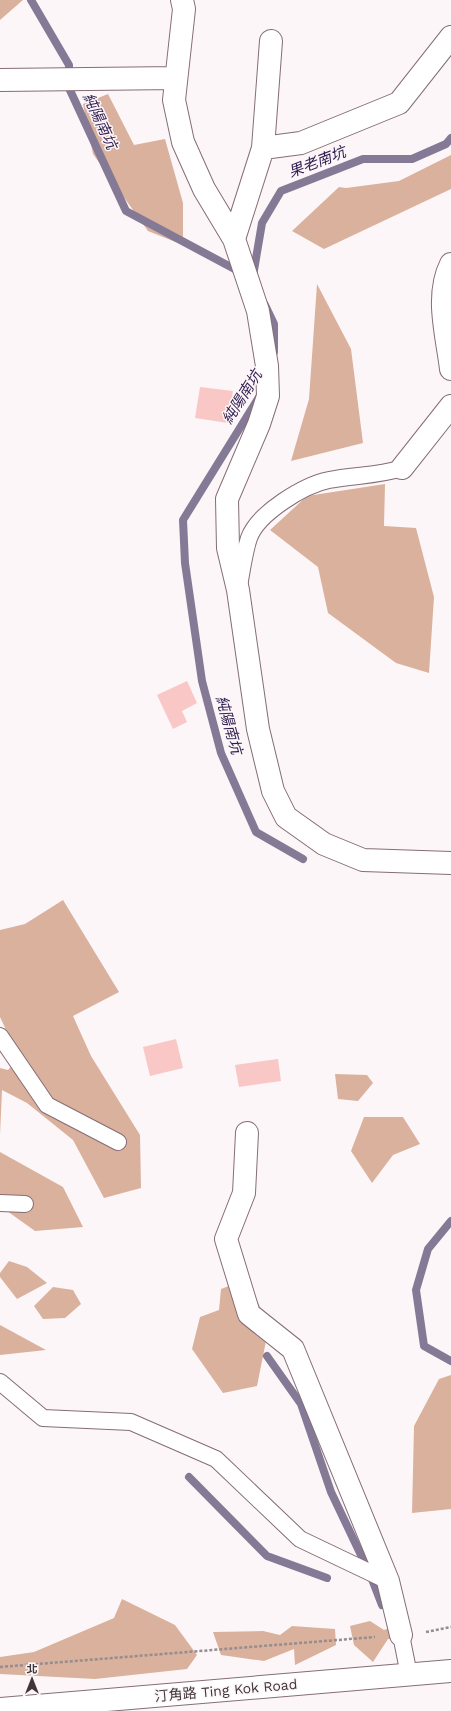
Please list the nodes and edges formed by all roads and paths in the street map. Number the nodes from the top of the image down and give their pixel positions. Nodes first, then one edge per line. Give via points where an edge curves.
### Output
1 (182, 0) edge
2 (451, 37) edge
3 (271, 41) dead end
4 (176, 78) junction
5 (0, 80) edge
6 (263, 148) junction
7 (234, 239) junction
8 (451, 264) edge
9 (451, 369) edge
10 (451, 406) edge
11 (402, 468) joint
12 (238, 590) junction
13 (451, 863) edge
14 (0, 1036) edge
15 (247, 1133) dead end
16 (118, 1142) dead end
17 (0, 1203) edge
18 (25, 1204) dead end
19 (0, 1382) edge
20 (388, 1581) junction
21 (451, 1627) edge
22 (401, 1635) junction
23 (0, 1667) edge
24 (451, 1671) edge
25 (409, 1675) junction
26 (0, 1708) edge

1 - 4 street via 184,9
2 - 6 street via 398,103 301,143
3 - 6 street
4 - 5 street
4 - 7 street via 174,100 183,142 204,189
6 - 7 street
7 - 12 street via 258,310 267,366 268,396 227,499 228,548
8 - 9 street via 446,275 442,301
10 - 11 street
11 - 12 lane via 385,474 328,480 308,487 272,509 257,524 250,537
12 - 13 street via 258,729 273,791 286,816 324,844 363,860
14 - 16 lane via 47,1105
15 - 20 street via 244,1193 226,1239 249,1314 293,1349
17 - 18 lane
19 - 20 lane via 43,1418 131,1422 216,1459 300,1539
20 - 22 street
21 - 22 path
22 - 23 path
22 - 25 lane
24 - 25 street, 汀角路 Ting Kok Road
25 - 26 street, 汀角路 Ting Kok Road

